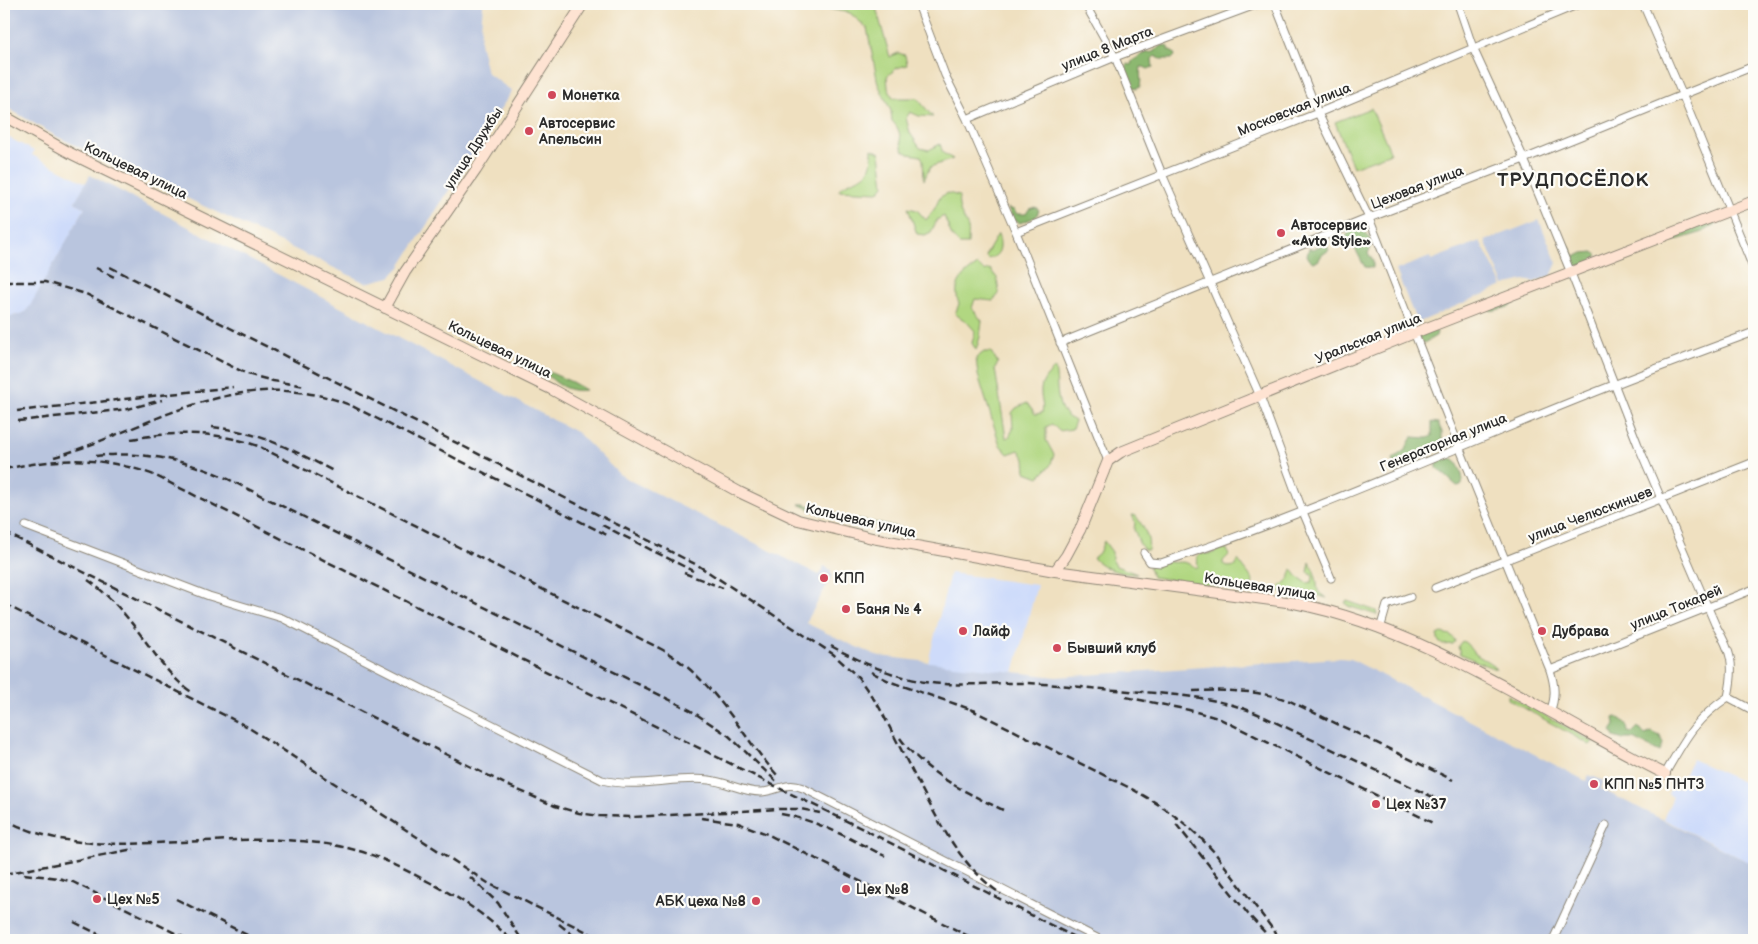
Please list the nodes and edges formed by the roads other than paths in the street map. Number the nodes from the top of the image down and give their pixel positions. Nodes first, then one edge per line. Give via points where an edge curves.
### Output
1 (583, 4) edge
2 (918, 4) edge
3 (1085, 4) edge
4 (1258, 4) edge
5 (1275, 4) edge
6 (1458, 4) edge
7 (1579, 4) edge
8 (1643, 4) edge
9 (1473, 48) junction
10 (1115, 57) junction
11 (1754, 66) edge
12 (1682, 94) junction
13 (1318, 113) junction
14 (4, 116) edge
15 (968, 119) junction
16 (1524, 159) junction
17 (1162, 174) junction
18 (1754, 201) edge
19 (1730, 210) junction
20 (1369, 218) junction
21 (1016, 232) junction
22 (1754, 270) edge
23 (1572, 273) junction
24 (1211, 283) junction
25 (385, 308) junction
26 (1754, 332) edge
27 (1414, 333) junction
28 (1060, 343) junction
29 (1615, 384) junction
30 (1260, 396) junction
31 (1460, 449) junction
32 (1108, 461) junction
33 (1754, 462) edge
34 (1662, 499) junction
35 (1303, 512) junction
36 (26, 526) dead end
37 (1144, 553) dead end
38 (1506, 560) junction
39 (1055, 571) junction
40 (1332, 578) dead end
41 (1435, 588) dead end
42 (1754, 589) edge
43 (1410, 597) dead end
44 (1708, 608) junction
45 (1380, 629) junction
46 (1550, 670) junction
47 (1728, 697) junction
48 (1754, 711) edge
49 (1550, 712) junction
50 (1665, 774) joint
51 (1606, 825) dead end
52 (1101, 940) edge
53 (1553, 940) edge

1 - 25 street, улица Дружбы
2 - 15 street via 945,75
3 - 10 street
4 - 10 street, улица 8 Марта
5 - 13 street
6 - 9 street
7 - 9 street, Московская улица
8 - 12 street
9 - 13 street, Московская улица
9 - 16 street
10 - 15 street, улица 8 Марта
10 - 17 street
11 - 12 street, Цеховая улица
12 - 16 street, Цеховая улица
12 - 19 street
13 - 17 street, Московская улица
13 - 20 street
14 - 25 street, Кольцевая улица via 72,154
15 - 21 street
16 - 20 street, Цеховая улица
16 - 23 street
17 - 21 street, Московская улица
17 - 24 street
18 - 19 street, Уральская улица
19 - 22 street
19 - 23 street, Уральская улица
20 - 24 street, Цеховая улица
20 - 27 street
21 - 28 street
23 - 27 street, Уральская улица
23 - 29 street
24 - 28 street, Цеховая улица
24 - 30 street
25 - 39 street, Кольцевая улица via 559,393 739,492 798,520 872,538
26 - 29 street, Генераторная улица
27 - 30 street, Уральская улица
27 - 31 street
28 - 32 street
29 - 31 street, Генераторная улица
29 - 34 street
30 - 32 street, Уральская улица via 1121,452
30 - 35 street
31 - 35 street, Генераторная улица
31 - 38 street
32 - 39 street via 1080,530
33 - 34 street, улица Челюскинцев
34 - 38 street, улица Челюскинцев
34 - 44 street
35 - 37 street, Генераторная улица via 1161,563 1150,562
35 - 40 street
36 - 52 street via 209,596 282,618 602,780 627,784 698,779 753,792 793,784
38 - 41 street, улица Челюскинцев
38 - 46 street
39 - 45 street, Кольцевая улица via 1294,603
42 - 44 street, улица Токарей
43 - 45 street via 1387,605
44 - 46 street, улица Токарей
44 - 47 street via 1732,661
45 - 49 street, Кольцевая улица via 1438,653
46 - 49 street via 1555,690
47 - 48 street
47 - 50 street, Кольцевая улица via 1694,725
49 - 50 street, Кольцевая улица
51 - 53 street

